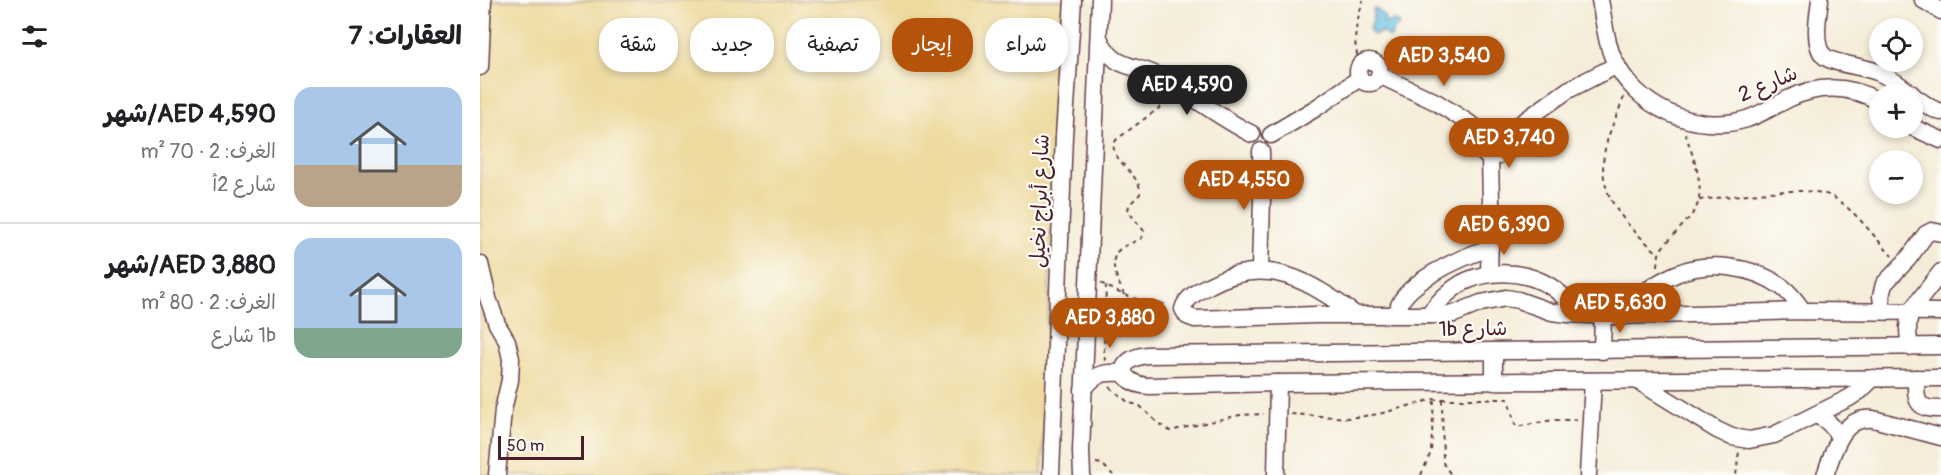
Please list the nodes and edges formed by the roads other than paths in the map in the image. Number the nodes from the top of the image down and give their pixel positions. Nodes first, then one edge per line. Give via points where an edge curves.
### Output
1 (483, 0) edge
2 (1073, 0) edge
3 (1100, 0) edge
4 (1600, 0) edge
5 (1820, 0) edge
6 (1923, 0) edge
7 (1941, 11) edge
8 (1099, 38) junction
9 (1617, 65) junction
10 (1133, 67) junction
11 (480, 68) edge
12 (1898, 84) edge
13 (1096, 89) junction
14 (1869, 97) edge
15 (1923, 103) edge
16 (1941, 112) edge
17 (1923, 132) edge
18 (1252, 134) junction
19 (1271, 135) junction
20 (1494, 137) junction
21 (1941, 140) edge
22 (1261, 151) junction
23 (1941, 233) edge
24 (1490, 248) junction
25 (480, 264) edge
26 (1260, 270) junction
27 (1941, 272) edge
28 (1490, 274) junction
29 (1803, 311) junction
30 (1883, 311) junction
31 (1910, 312) junction
32 (1941, 312) edge
33 (1397, 314) junction
34 (1576, 314) junction
35 (1356, 315) junction
36 (1428, 315) junction
37 (1609, 315) junction
38 (1941, 346) edge
39 (1909, 347) junction
40 (1602, 351) junction
41 (1085, 352) junction
42 (1494, 352) junction
43 (1115, 370) junction
44 (1873, 378) junction
45 (1916, 378) junction
46 (1941, 378) edge
47 (1637, 380) junction
48 (1593, 381) junction
49 (1494, 382) junction
50 (1278, 383) junction
51 (1083, 390) junction
52 (1857, 393) junction
53 (1941, 409) edge
54 (1815, 415) junction
55 (1862, 419) junction
56 (1941, 437) edge
57 (1839, 438) junction
58 (1082, 469) edge
59 (497, 475) edge
60 (1051, 475) edge
61 (1276, 475) edge
62 (1588, 475) edge
63 (1825, 475) edge

1 - 11 street
2 - 60 street, شارع أبراج نخيل
3 - 8 street
4 - 9 street, شارع 2 via 1607,41
5 - 12 street via 1817,26 1822,54
6 - 7 street
8 - 10 street via 1116,60
8 - 13 street
9 - 14 street, شارع 2 via 1629,83 1653,105 1707,124 1733,122 1804,92 1827,88 1851,90
9 - 20 street via 1568,90
10 - 13 street via 1109,77
10 - 18 street via 1155,74
13 - 41 street
15 - 16 street
17 - 21 street
18 - 19 street via 1263,129
18 - 22 street via 1251,146
19 - 20 street via 1316,108 1360,71 1363,81 1374,81 1379,75 1436,102
19 - 22 street via 1272,145
20 - 24 street via 1502,142 1502,151 1490,157
22 - 26 street
23 - 30 street via 1926,234 1882,288
24 - 28 street
24 - 33 street via 1469,254 1433,274 1401,299
25 - 59 street via 511,359
26 - 35 street via 1302,281
26 - 35 street via 1213,283 1199,291 1183,309 1195,319
27 - 31 street
28 - 34 street via 1537,279 1559,292
28 - 36 street via 1448,292
29 - 30 street
29 - 37 street
29 - 37 street via 1783,288 1767,278 1723,267 1696,269 1662,280
30 - 31 street
31 - 32 street
31 - 39 street
33 - 35 street
33 - 36 street
34 - 36 street via 1552,312 1506,298 1454,314
34 - 37 street
37 - 40 street
38 - 39 street, 1b شارع
39 - 40 street, 1b شارع
40 - 42 street, 1b شارع
41 - 43 street
41 - 51 street
42 - 43 street, 1b شارع via 1147,356 1129,360
42 - 49 street
43 - 50 street via 1141,386
43 - 51 street, 1b شارع via 1094,377
44 - 45 street
44 - 47 street
44 - 52 street
45 - 46 street
45 - 53 street via 1919,404
47 - 48 street
47 - 54 street via 1717,430 1740,439 1774,435
48 - 49 street
48 - 62 street
49 - 50 street
50 - 61 street
51 - 58 street
52 - 54 street
52 - 55 street
54 - 57 street via 1833,426
55 - 56 street
55 - 57 street via 1848,426
57 - 63 street

